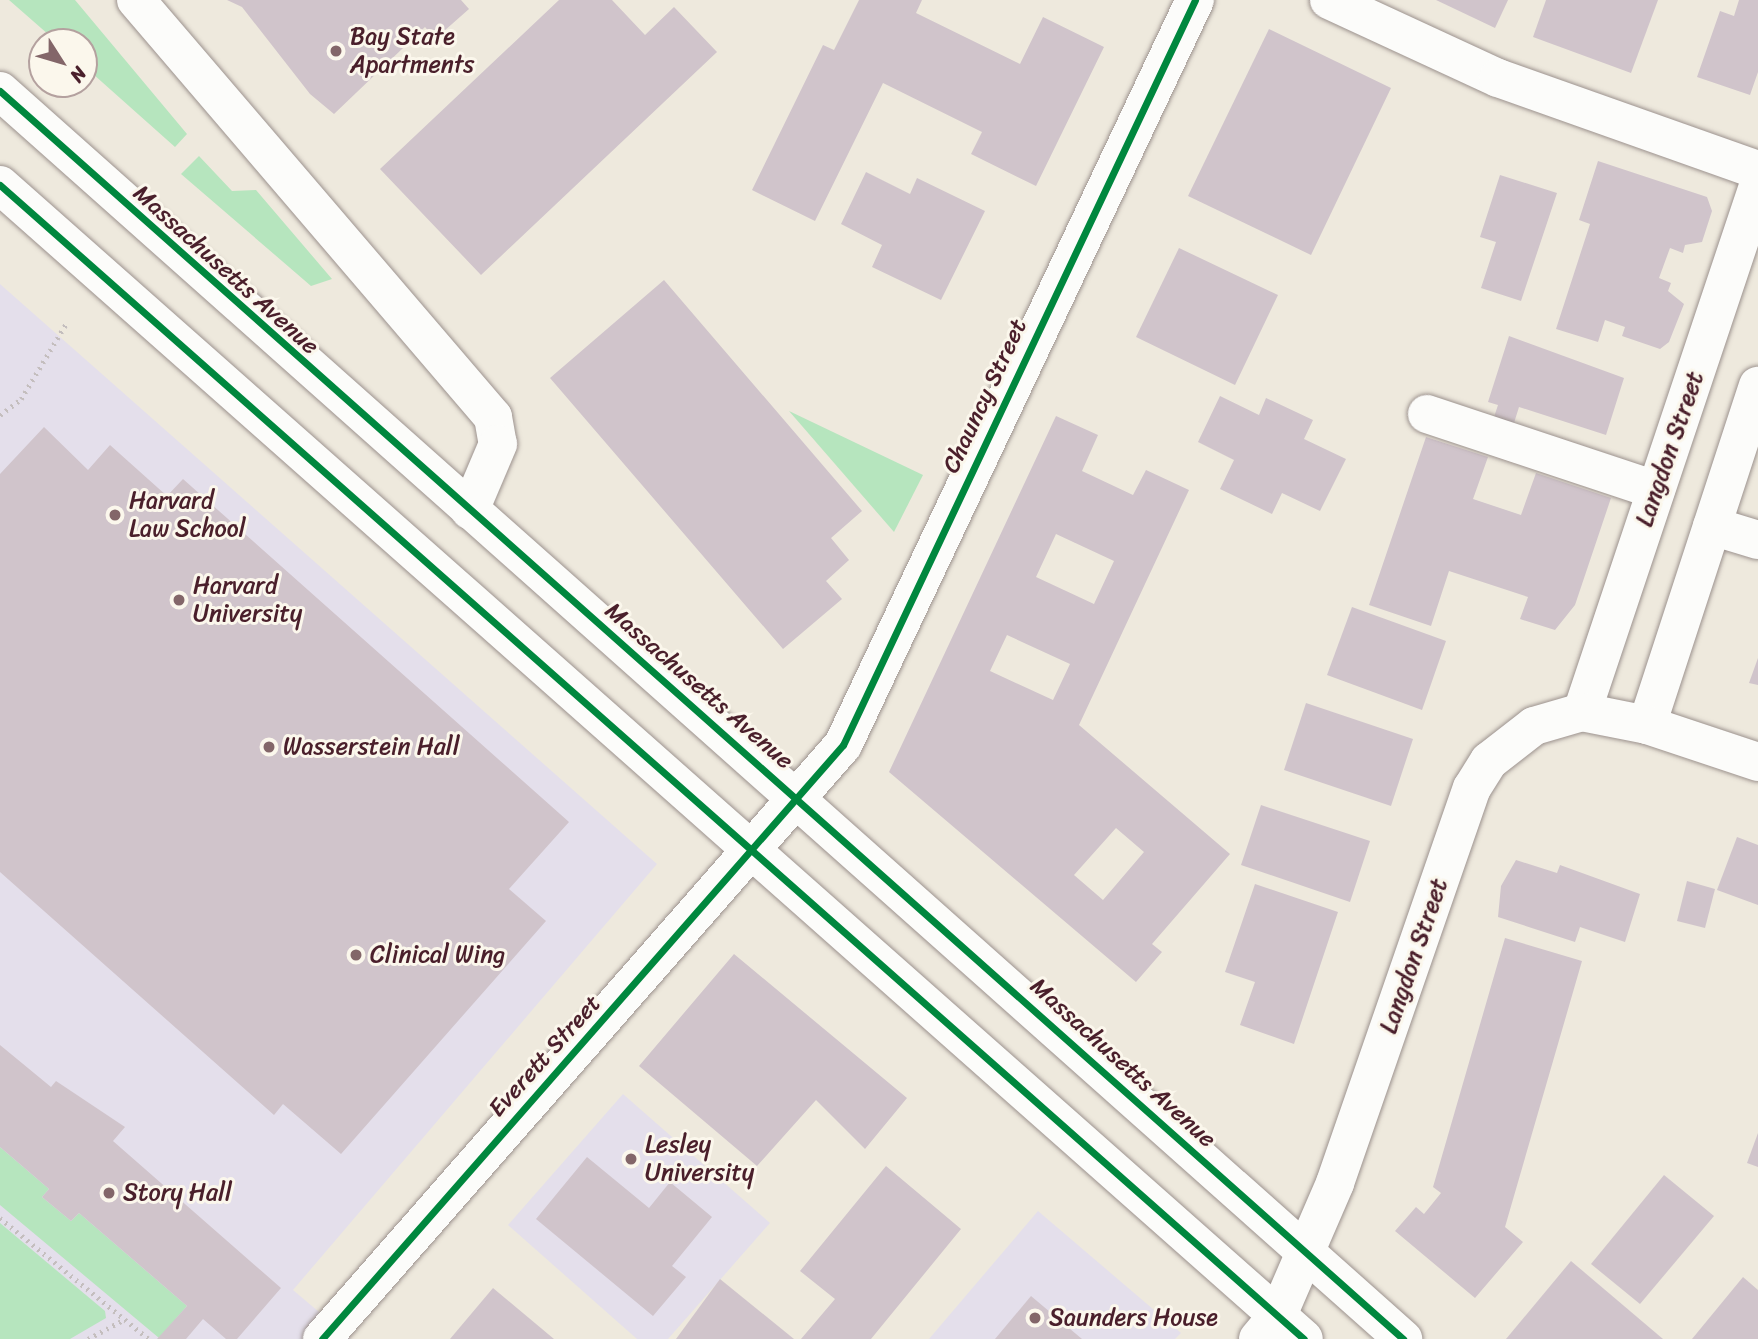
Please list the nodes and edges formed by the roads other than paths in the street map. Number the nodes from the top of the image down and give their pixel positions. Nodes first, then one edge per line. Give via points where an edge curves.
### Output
1 (136, 0) edge
2 (1195, 0) edge
3 (1329, 0) edge
4 (0, 91) edge
5 (1758, 170) edge
6 (0, 185) edge
7 (1758, 186) edge
8 (1758, 386) edge
9 (1427, 414) dead end
10 (1656, 490) junction
11 (470, 510) junction
12 (1712, 526) junction
13 (1758, 540) edge
14 (1582, 712) junction
15 (1647, 724) junction
16 (1758, 762) edge
17 (797, 799) junction
18 (750, 852) junction
19 (1305, 1254) junction
20 (1280, 1331) edge
21 (322, 1339) edge
22 (1403, 1339) edge

1 - 11 street via 493,417 498,444
2 - 17 street, Chauncy Street via 843,745
3 - 5 street via 1498,78
4 - 11 street, Massachusetts Avenue
6 - 18 street
7 - 10 street, Langdon Street
8 - 12 street
9 - 10 street
10 - 14 street, Langdon Street
11 - 17 street, Massachusetts Avenue
12 - 13 street
12 - 15 street
14 - 15 street, Langdon Street
14 - 19 street, Langdon Street via 1559,714 1511,740 1472,788
15 - 16 street, Langdon Street
17 - 18 street, Everett Street
17 - 19 street, Massachusetts Avenue
18 - 20 street
18 - 21 street, Everett Street
19 - 20 street, Langdon Street
19 - 22 street, Massachusetts Avenue

